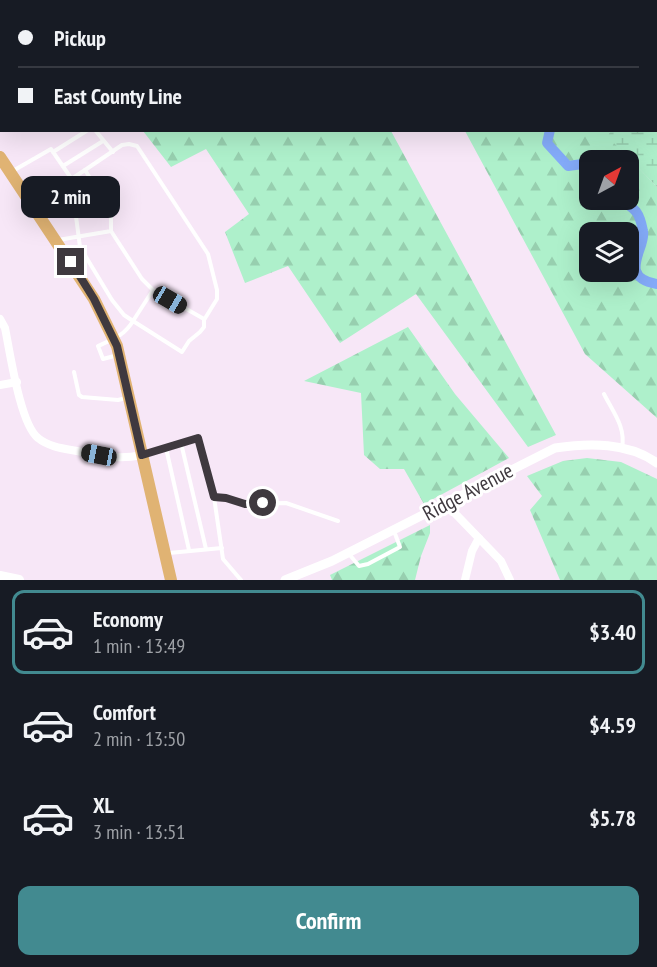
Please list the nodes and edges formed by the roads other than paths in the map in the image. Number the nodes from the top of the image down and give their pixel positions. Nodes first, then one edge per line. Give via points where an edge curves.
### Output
1 (84, 132) edge
2 (97, 132) edge
3 (104, 141) junction
4 (52, 150) junction
5 (113, 152) junction
6 (0, 157) edge
7 (63, 166) junction
8 (85, 170) junction
9 (11, 172) junction
10 (71, 178) junction
11 (33, 205) junction
12 (111, 231) junction
13 (78, 236) junction
14 (56, 240) junction
15 (153, 290) junction
16 (0, 319) edge
17 (204, 320) junction
18 (133, 321) junction
19 (114, 340) junction
20 (120, 354) junction
21 (74, 372) dead end
22 (17, 382) junction
23 (0, 386) edge
24 (604, 394) dead end
25 (128, 398) junction
26 (181, 443) junction
27 (166, 448) junction
28 (622, 448) junction
29 (142, 455) junction
30 (657, 463) edge
31 (214, 497) junction
32 (446, 503) junction
33 (338, 520) dead end
34 (394, 531) junction
35 (479, 538) junction
36 (222, 548) junction
37 (206, 549) junction
38 (189, 550) junction
39 (348, 553) junction
40 (165, 554) junction
41 (0, 576) edge
42 (19, 580) edge
43 (171, 580) edge
44 (241, 580) edge
45 (285, 580) edge
46 (465, 580) edge
47 (510, 580) edge

1 - 4 lane
2 - 3 lane
3 - 5 lane
3 - 7 lane
4 - 7 lane
4 - 9 lane
5 - 8 lane
5 - 17 lane via 122,145 137,146 208,254 217,299
6 - 9 main road
7 - 10 lane
8 - 10 lane
8 - 12 lane via 111,211
9 - 11 main road
10 - 11 lane
10 - 13 lane
11 - 14 main road
12 - 13 lane
12 - 15 lane
13 - 14 lane
13 - 18 lane via 80,247 112,300
14 - 19 main road via 94,299
15 - 17 lane
15 - 18 lane
16 - 22 street
17 - 18 lane via 200,332 182,352
18 - 19 lane
19 - 20 main road
19 - 20 lane via 98,346 103,359
20 - 25 main road
21 - 25 lane via 82,397
22 - 23 street
22 - 29 street via 29,427 44,442 118,459
24 - 28 lane via 623,429
25 - 29 main road
26 - 27 lane
26 - 31 lane via 198,438
26 - 37 lane
27 - 29 lane
27 - 38 lane
28 - 30 street, Ridge Avenue
28 - 32 street, Ridge Avenue via 555,448
29 - 40 main road
31 - 33 lane via 245,504 286,503
31 - 36 lane
32 - 34 street, Ridge Avenue
32 - 35 street
34 - 39 street, Ridge Avenue
34 - 39 lane via 400,547 368,564 359,566
35 - 46 street
35 - 47 street via 501,561
36 - 37 lane
36 - 44 lane via 224,559
37 - 38 lane
38 - 40 lane
39 - 45 street, Ridge Avenue
40 - 43 main road
41 - 42 main road

